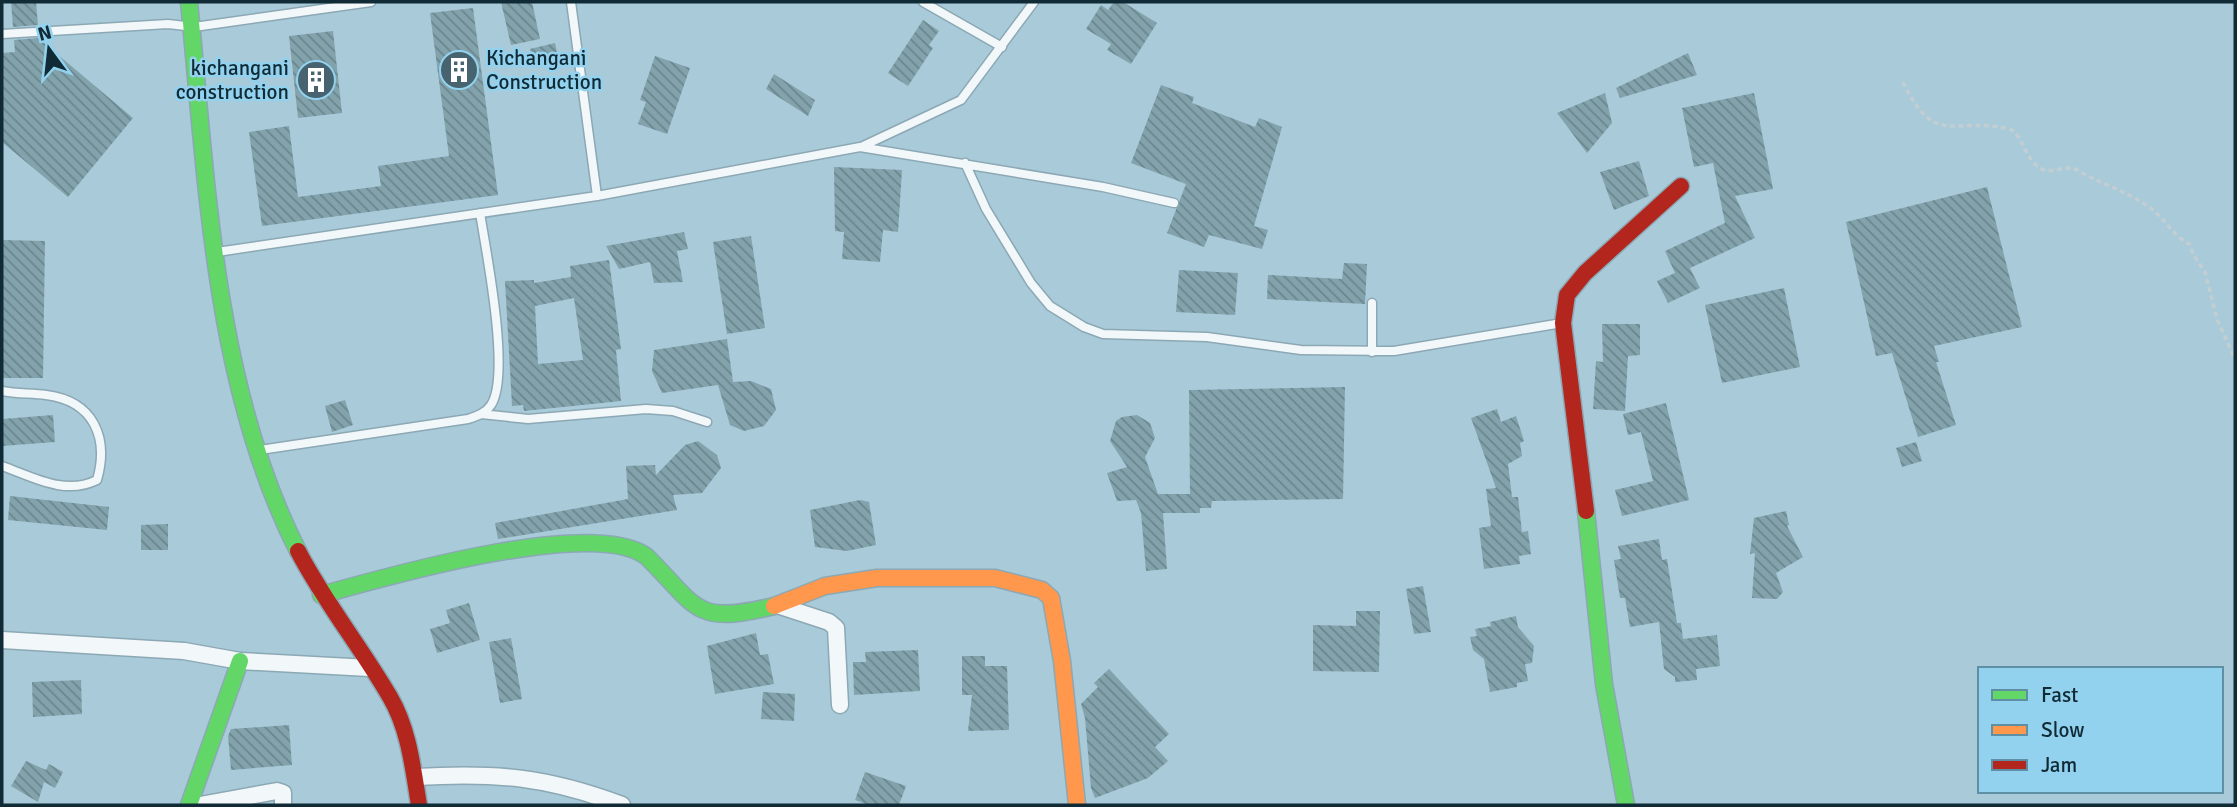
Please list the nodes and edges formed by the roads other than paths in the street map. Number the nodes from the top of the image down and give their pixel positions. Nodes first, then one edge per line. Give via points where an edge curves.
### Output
1 (189, 2) edge
2 (371, 2) edge
3 (571, 2) edge
4 (923, 2) edge
5 (1034, 2) edge
6 (194, 27) junction
7 (2, 34) edge
8 (1002, 47) junction
9 (860, 147) junction
10 (965, 163) junction
11 (1681, 186) dead end
12 (597, 196) junction
13 (1174, 203) dead end
14 (480, 213) junction
15 (214, 252) junction
16 (1372, 303) dead end
17 (1563, 323) junction
18 (1372, 352) junction
19 (2, 391) edge
20 (481, 414) junction
21 (707, 422) dead end
22 (257, 450) junction
23 (2, 466) edge
24 (321, 595) junction
25 (778, 605) junction
26 (2, 640) edge
27 (240, 661) junction
28 (369, 668) junction
29 (840, 705) dead end
30 (416, 777) junction
31 (189, 805) edge
32 (200, 805) edge
33 (283, 805) edge
34 (419, 805) edge
35 (622, 805) edge
36 (1077, 805) edge
37 (1626, 805) edge

1 - 6 street
2 - 6 lane
3 - 12 lane
4 - 8 lane
5 - 8 lane
6 - 7 lane via 168,24
6 - 15 street
8 - 9 lane via 961,100
9 - 10 lane
9 - 12 lane
10 - 13 lane
10 - 18 lane via 986,209 1031,283 1050,306 1084,327 1127,337 1207,337 1301,350
11 - 17 street via 1585,273 1567,295
12 - 14 lane
14 - 15 lane
14 - 20 lane via 498,350 496,391 492,404
15 - 22 street
16 - 18 lane
17 - 18 lane
17 - 37 street via 1604,684
19 - 23 lane via 69,400 99,430 103,459 97,480 83,487 66,488
20 - 21 lane via 528,419 646,409 673,411
20 - 22 lane
22 - 24 street via 285,525
24 - 25 street via 427,567 524,549 606,545 636,549 702,612
24 - 28 street
25 - 29 street via 836,628
25 - 36 street via 827,585 871,578 979,578 1032,583 1045,590 1051,598 1062,660
26 - 27 street via 184,651
27 - 28 street
27 - 31 street
28 - 30 street via 400,718
30 - 34 street
30 - 35 street via 494,775 544,780
32 - 33 street via 277,791 282,793

